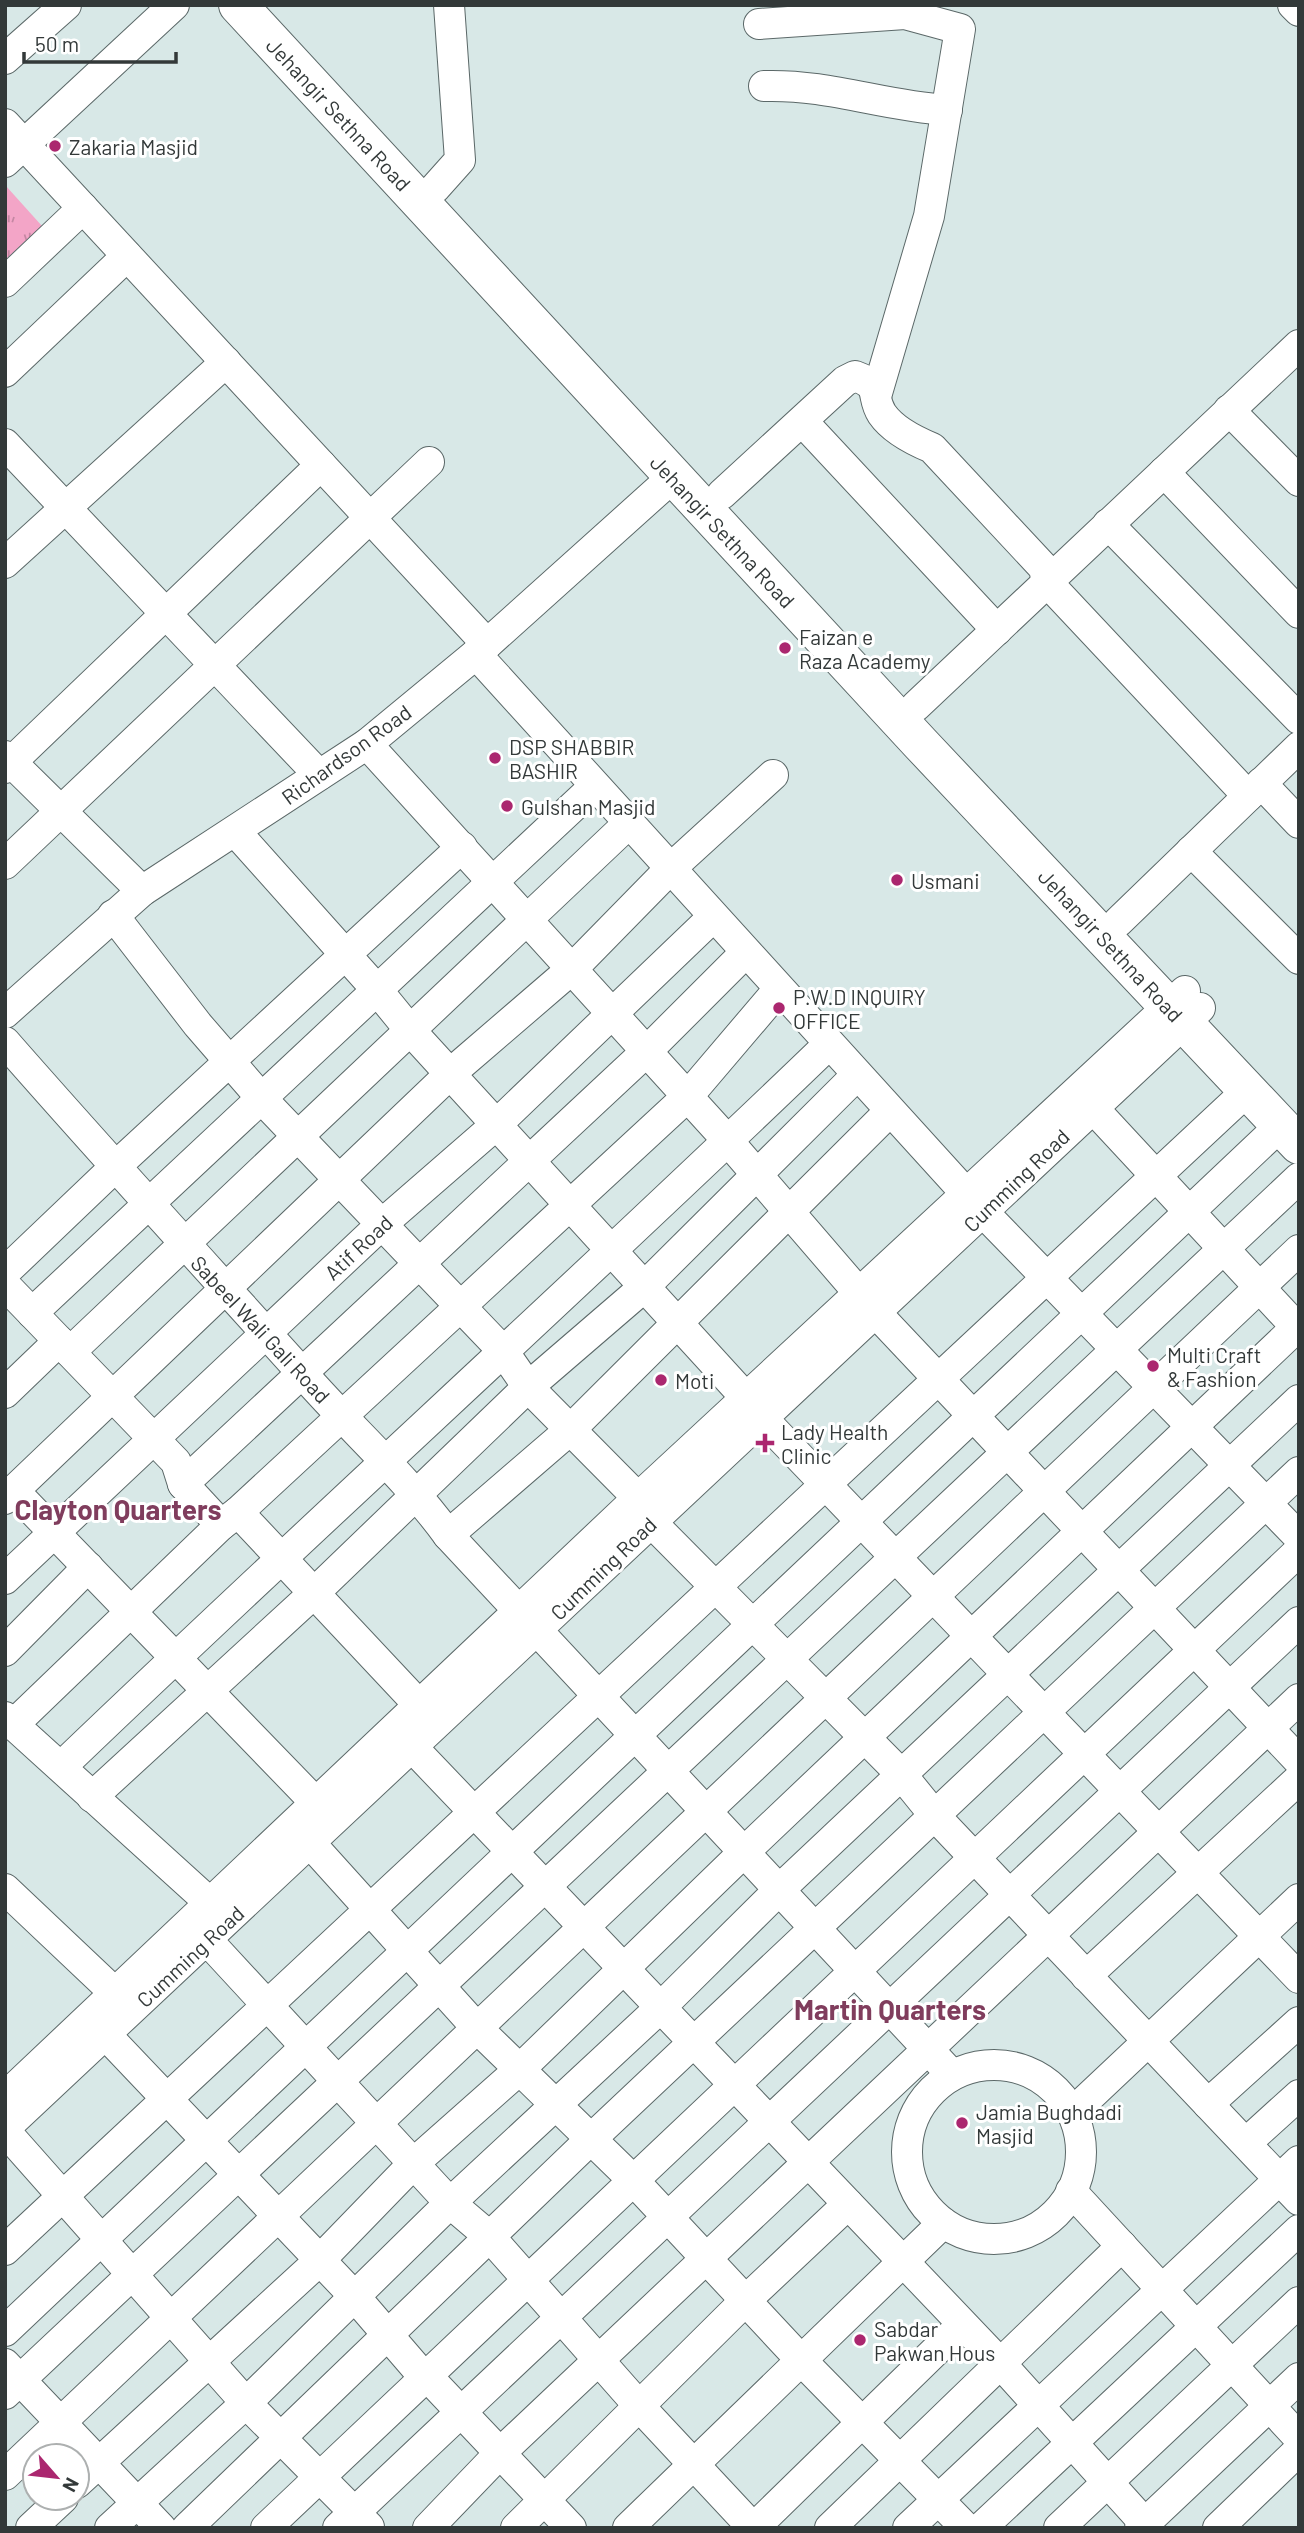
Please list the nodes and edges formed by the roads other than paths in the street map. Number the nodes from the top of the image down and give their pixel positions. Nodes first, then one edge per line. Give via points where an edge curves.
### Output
1 (66, 5) edge
2 (174, 5) edge
3 (238, 5) edge
4 (265, 5) edge
5 (449, 5) edge
6 (1293, 5) edge
7 (905, 10) edge
8 (1299, 11) edge
9 (759, 24) dead end
10 (5, 59) edge
11 (764, 86) dead end
12 (947, 110) junction
13 (11, 143) edge
14 (435, 188) junction
15 (83, 208) junction
16 (127, 256) junction
17 (5, 282) edge
18 (1299, 345) edge
19 (226, 362) junction
20 (5, 372) edge
21 (877, 393) junction
22 (1229, 410) junction
23 (803, 422) junction
24 (5, 444) edge
25 (429, 462) dead end
26 (321, 465) junction
27 (1164, 472) junction
28 (673, 478) junction
29 (1299, 481) edge
30 (722, 494) junction
31 (65, 507) junction
32 (370, 519) junction
33 (1108, 524) junction
34 (5, 562) edge
35 (1047, 582) junction
36 (166, 614) junction
37 (1299, 614) edge
38 (997, 629) junction
39 (482, 649) junction
40 (216, 667) junction
41 (916, 706) junction
42 (1299, 719) edge
43 (367, 744) junction
44 (1299, 747) edge
45 (7, 762) edge
46 (319, 775) junction
47 (773, 775) dead end
48 (596, 786) junction
49 (1255, 790) junction
50 (61, 812) junction
51 (629, 823) junction
52 (1299, 823) edge
53 (235, 831) junction
54 (462, 847) junction
55 (1191, 851) junction
56 (5, 864) edge
57 (670, 869) junction
58 (495, 881) junction
59 (142, 891) junction
60 (113, 915) junction
61 (713, 917) junction
62 (528, 919) junction
63 (1118, 922) junction
64 (746, 953) junction
65 (346, 954) junction
66 (1299, 959) edge
67 (573, 968) junction
68 (779, 989) junction
69 (379, 990) junction
70 (1184, 1007) junction
71 (5, 1013) edge
72 (614, 1015) junction
73 (408, 1029) junction
74 (5, 1042) edge
75 (828, 1044) junction
76 (647, 1051) junction
77 (229, 1061) junction
78 (451, 1073) junction
79 (858, 1075) junction
80 (1247, 1091) junction
81 (688, 1096) junction
82 (263, 1100) junction
83 (1092, 1108) junction
84 (890, 1111) junction
85 (498, 1124) junction
86 (1293, 1128) edge
87 (298, 1136) junction
88 (728, 1141) junction
89 (528, 1159) junction
90 (115, 1167) junction
91 (758, 1174) junction
92 (1156, 1176) junction
93 (1299, 1178) edge
94 (340, 1181) junction
95 (975, 1203) junction
96 (151, 1205) junction
97 (569, 1205) junction
98 (791, 1211) junction
99 (1189, 1212) junction
100 (382, 1224) junction
101 (184, 1246) junction
102 (1224, 1249) junction
103 (1299, 1250) edge
104 (611, 1251) junction
105 (419, 1263) junction
106 (5, 1272) edge
107 (1046, 1279) junction
108 (5, 1285) edge
109 (1259, 1287) junction
110 (225, 1288) junction
111 (643, 1288) junction
112 (869, 1303) junction
113 (460, 1307) junction
114 (32, 1313) junction
115 (1080, 1315) junction
116 (676, 1322) junction
117 (1298, 1327) edge
118 (266, 1333) junction
119 (65, 1347) junction
120 (1115, 1350) junction
121 (503, 1351) junction
122 (302, 1374) junction
123 (939, 1378) junction
124 (528, 1387) junction
125 (1153, 1387) junction
126 (5, 1393) edge
127 (113, 1397) junction
128 (1299, 1400) edge
129 (755, 1408) junction
130 (974, 1415) junction
131 (342, 1418) junction
132 (1191, 1428) junction
133 (571, 1429) junction
134 (153, 1438) junction
135 (1007, 1452) junction
136 (387, 1460) junction
137 (1229, 1466) junction
138 (1299, 1472) edge
139 (184, 1484) junction
140 (825, 1484) junction
141 (1044, 1491) junction
142 (416, 1492) junction
143 (10, 1495) edge
144 (1266, 1503) junction
145 (645, 1510) junction
146 (230, 1519) junction
147 (862, 1521) junction
148 (1082, 1531) junction
149 (54, 1532) junction
150 (448, 1535) junction
151 (1299, 1537) edge
152 (1299, 1551) edge
153 (280, 1557) junction
154 (895, 1557) junction
155 (88, 1567) junction
156 (1119, 1570) junction
157 (5, 1579) edge
158 (715, 1587) junction
159 (313, 1594) junction
160 (933, 1596) junction
161 (1155, 1608) junction
162 (131, 1612) junction
163 (528, 1622) junction
164 (1299, 1622) edge
165 (752, 1625) junction
166 (971, 1636) junction
167 (1194, 1650) junction
168 (5, 1651) edge
169 (176, 1657) junction
170 (788, 1658) junction
171 (1008, 1674) junction
172 (1230, 1688) junction
173 (208, 1691) junction
174 (598, 1697) junction
175 (826, 1697) junction
176 (1299, 1699) edge
177 (420, 1706) junction
178 (1044, 1713) junction
179 (9, 1721) edge
180 (1268, 1728) junction
181 (634, 1736) junction
182 (865, 1737) junction
183 (413, 1748) junction
184 (1084, 1754) junction
185 (1299, 1761) edge
186 (61, 1767) junction
187 (667, 1772) junction
188 (901, 1774) junction
189 (1299, 1779) edge
190 (1120, 1791) junction
191 (92, 1797) junction
192 (316, 1803) junction
193 (475, 1812) junction
194 (705, 1812) junction
195 (935, 1816) junction
196 (1158, 1831) junction
197 (311, 1844) junction
198 (512, 1852) junction
199 (743, 1853) junction
200 (974, 1857) junction
201 (1198, 1872) junction
202 (545, 1887) junction
203 (5, 1889) edge
204 (779, 1890) junction
205 (1011, 1894) junction
206 (1299, 1899) edge
207 (209, 1902) junction
208 (370, 1910) junction
209 (583, 1927) junction
210 (816, 1929) junction
211 (1048, 1936) junction
212 (1259, 1937) junction
213 (207, 1940) junction
214 (407, 1951) junction
215 (623, 1969) junction
216 (855, 1971) junction
217 (1086, 1976) junction
218 (1299, 1978) edge
219 (438, 1987) junction
220 (115, 1993) junction
221 (268, 2005) junction
222 (660, 2008) junction
223 (890, 2009) junction
224 (1299, 2022) edge
225 (477, 2028) junction
226 (106, 2035) junction
227 (1147, 2042) junction
228 (694, 2043) junction
229 (307, 2046) junction
230 (928, 2049) junction
231 (519, 2070) junction
232 (952, 2075) junction
233 (339, 2080) junction
234 (735, 2086) junction
235 (6, 2095) edge
236 (1299, 2095) edge
237 (167, 2099) junction
238 (1208, 2104) junction
239 (556, 2107) junction
240 (1072, 2113) junction
241 (378, 2122) junction
242 (770, 2123) junction
243 (5, 2130) edge
244 (591, 2140) junction
245 (206, 2141) junction
246 (1246, 2143) junction
247 (414, 2163) junction
248 (809, 2163) junction
249 (238, 2175) junction
250 (633, 2180) junction
251 (1292, 2180) edge
252 (1071, 2191) junction
253 (63, 2197) junction
254 (450, 2203) junction
255 (848, 2204) junction
256 (277, 2217) junction
257 (667, 2217) junction
258 (943, 2223) junction
259 (1299, 2230) edge
260 (490, 2237) junction
261 (101, 2240) junction
262 (1122, 2246) junction
263 (5, 2250) edge
264 (707, 2258) junction
265 (319, 2261) junction
266 (903, 2262) junction
267 (131, 2275) junction
268 (527, 2282) junction
269 (1162, 2289) junction
270 (356, 2298) junction
271 (745, 2301) junction
272 (1299, 2302) edge
273 (171, 2318) junction
274 (562, 2318) junction
275 (962, 2325) junction
276 (1195, 2325) junction
277 (5, 2331) edge
278 (386, 2336) junction
279 (600, 2360) junction
280 (801, 2360) junction
281 (1000, 2362) junction
282 (211, 2363) junction
283 (1231, 2364) junction
284 (424, 2377) junction
285 (1299, 2378) edge
286 (10, 2379) edge
287 (246, 2403) junction
288 (1039, 2404) junction
289 (1269, 2405) junction
290 (640, 2407) junction
291 (461, 2412) junction
292 (61, 2423) junction
293 (862, 2423) junction
294 (280, 2438) junction
295 (1299, 2438) edge
296 (1073, 2440) junction
297 (1299, 2450) edge
298 (499, 2454) junction
299 (901, 2460) junction
300 (98, 2462) junction
301 (693, 2465) junction
302 (91, 2469) edge
303 (5, 2475) edge
304 (320, 2480) junction
305 (1108, 2481) junction
306 (937, 2500) junction
307 (545, 2501) junction
308 (136, 2502) junction
309 (48, 2512) edge
310 (354, 2523) edge
311 (1145, 2526) edge
312 (31, 2528) edge
313 (110, 2528) edge
314 (161, 2528) edge
315 (187, 2528) edge
316 (266, 2528) edge
317 (428, 2528) edge
318 (516, 2528) edge
319 (571, 2528) edge
320 (628, 2528) edge
321 (754, 2528) edge
322 (830, 2528) edge
323 (908, 2528) edge
324 (966, 2528) edge
325 (981, 2528) edge
326 (1059, 2528) edge
327 (1218, 2528) edge

1 - 10 street
2 - 13 street
3 - 28 highway, Jehangir Sethna Road
4 - 14 highway, Jehangir Sethna Road
5 - 14 street via 460,160
6 - 8 street
7 - 9 street
7 - 12 street via 960,29
11 - 12 street via 827,88 902,107
12 - 21 street via 929,216
13 - 15 street
14 - 30 highway, Jehangir Sethna Road
15 - 16 street
15 - 17 street
16 - 19 street
16 - 20 street
18 - 22 street
19 - 26 street
19 - 31 street
21 - 23 street via 870,382 855,376
21 - 35 street via 881,413 910,439 932,448 1044,568
22 - 27 street
22 - 29 street
23 - 30 street
23 - 38 street
24 - 31 street
25 - 32 street
26 - 32 street
26 - 36 street
27 - 33 street
27 - 37 street
28 - 39 street, Richardson Road
28 - 70 highway, Jehangir Sethna Road
30 - 41 highway, Jehangir Sethna Road
31 - 34 street
31 - 36 street
32 - 39 street
32 - 40 street
33 - 35 street
33 - 42 street
35 - 38 street
35 - 49 street
36 - 40 street
36 - 45 street
38 - 41 street
39 - 43 street, Richardson Road
39 - 48 street
40 - 46 street
40 - 50 street
41 - 63 highway, Jehangir Sethna Road
43 - 46 street, Richardson Road
43 - 54 street
44 - 49 street
45 - 50 street
46 - 53 street, Richardson Road
47 - 57 street
48 - 51 street
48 - 58 street
49 - 52 street
49 - 55 street
50 - 56 street
50 - 59 street
51 - 57 street
51 - 62 street
53 - 59 street, Richardson Road
53 - 65 street
54 - 58 street
54 - 65 street
55 - 63 street
55 - 66 street
57 - 61 street
57 - 67 street
58 - 62 street
58 - 69 street
59 - 60 street, Richardson Road
60 - 71 street, Richardson Road
60 - 77 street
61 - 64 street
61 - 72 street, Atif Road
62 - 67 street
62 - 73 street
63 - 70 highway, Jehangir Sethna Road
64 - 68 street
64 - 76 street
65 - 69 street
65 - 77 street
67 - 72 street
67 - 78 street
68 - 75 street
68 - 81 street
69 - 73 street
69 - 82 street
70 - 80 highway, Jehangir Sethna Road
70 - 83 street, Cumming Road
70 - 86 highway, Jehangir Sethna Road
70 - 95 street, Cumming Road
72 - 76 street
72 - 85 street, Atif Road
73 - 78 street
73 - 87 street
74 - 90 street, Sabeel Wali Gali Road
75 - 79 street
75 - 88 street
76 - 81 street
76 - 89 street
77 - 82 street
77 - 90 street
78 - 85 street
78 - 94 street
79 - 84 street
79 - 91 street
80 - 86 highway, Jehangir Sethna Road
80 - 92 street
81 - 88 street
81 - 97 street
82 - 87 street
82 - 96 street
83 - 92 street
83 - 95 street, Cumming Road
84 - 95 street
84 - 98 street
85 - 89 street
85 - 100 street, Atif Road
86 - 99 street
87 - 94 street
87 - 101 street
88 - 91 street
88 - 104 street
89 - 97 street
89 - 105 street
90 - 96 street, Sabeel Wali Gali Road
90 - 106 street
91 - 98 street
91 - 111 street
92 - 99 street
92 - 107 street
93 - 102 street
94 - 100 street
94 - 110 street
95 - 107 street
95 - 112 street, Cumming Road
96 - 101 street, Sabeel Wali Gali Road
96 - 114 street
97 - 104 street
97 - 113 street
98 - 112 street
98 - 116 street
99 - 102 street
99 - 115 street
100 - 105 street
100 - 118 street, Atif Road
101 - 110 street, Sabeel Wali Gali Road
101 - 119 street
102 - 109 street
102 - 120 street
103 - 109 street
104 - 111 street
104 - 121 street
105 - 113 street
105 - 122 street
107 - 115 street
107 - 123 street
108 - 114 street
109 - 117 street
109 - 125 street
110 - 118 street, Sabeel Wali Gali Road
110 - 127 street
111 - 116 street
111 - 124 street
112 - 123 street
112 - 129 street, Cumming Road
113 - 121 street
113 - 131 street
114 - 119 street
115 - 120 street
115 - 130 street
116 - 129 street
116 - 133 street
117 - 132 street
118 - 122 street, Sabeel Wali Gali Road
118 - 134 street, Atif Road
119 - 126 street
119 - 127 street
120 - 125 street
120 - 135 street
121 - 124 street
121 - 136 street
122 - 131 street, Sabeel Wali Gali Road
122 - 139 street
123 - 130 street
123 - 140 street
124 - 133 street
124 - 142 street
125 - 132 street
125 - 141 street
127 - 134 street
127 - 143 street
128 - 137 street
129 - 140 street
129 - 145 street, Cumming Road
130 - 135 street
130 - 147 street
131 - 136 street, Sabeel Wali Gali Road
131 - 146 street
132 - 137 street
132 - 148 street
133 - 145 street
133 - 150 street
134 - 139 street via 176,1462
134 - 149 street, Atif Road
135 - 141 street
135 - 154 street
136 - 142 street, Sabeel Wali Gali Road
136 - 153 street
137 - 144 street
137 - 156 street
138 - 144 street
139 - 146 street
140 - 147 street
140 - 158 street
141 - 148 street
141 - 160 street
142 - 150 street, Sabeel Wali Gali Road
142 - 159 street
143 - 149 street
144 - 151 street
144 - 161 street
145 - 158 street
145 - 163 street, Cumming Road
146 - 153 street
146 - 162 street
147 - 154 street
147 - 165 street
148 - 156 street
148 - 166 street
149 - 155 street
149 - 157 street, Atif Road
150 - 163 street, Sabeel Wali Gali Road
152 - 167 street
153 - 159 street
153 - 169 street
154 - 160 street
154 - 170 street
155 - 162 street
155 - 168 street
156 - 161 street
156 - 171 street
158 - 165 street
158 - 174 street
159 - 173 street
159 - 177 street
160 - 166 street
160 - 175 street
161 - 167 street
161 - 178 street
162 - 169 street
162 - 179 street
163 - 174 street, Sabeel Wali Gali Road
163 - 177 street, Cumming Road
163 - 183 street, Cumming Road
164 - 172 street
165 - 170 street
165 - 181 street
166 - 171 street
166 - 182 street
167 - 172 street
167 - 184 street
169 - 173 street
169 - 186 street
170 - 175 street
170 - 187 street
171 - 178 street
171 - 188 street
172 - 180 street
172 - 190 street
173 - 191 street
173 - 192 street
174 - 181 street, Sabeel Wali Gali Road
174 - 193 street
175 - 182 street
175 - 194 street
176 - 180 street
177 - 192 street, Cumming Road
178 - 184 street
178 - 195 street
179 - 186 street
180 - 185 street
180 - 196 street
181 - 187 street, Sabeel Wali Gali Road
181 - 198 street
182 - 188 street
182 - 199 street
183 - 193 street
183 - 197 street, Cumming Road
184 - 190 street
184 - 200 street
186 - 191 street
187 - 194 street, Sabeel Wali Gali Road
187 - 202 street
188 - 195 street
188 - 204 street
189 - 201 street
190 - 196 street
190 - 205 street
191 - 207 street
192 - 207 street, Cumming Road
193 - 198 street
193 - 208 street
194 - 199 street, Sabeel Wali Gali Road
194 - 209 street
195 - 200 street
195 - 210 street
196 - 201 street
196 - 211 street
197 - 208 street
197 - 213 street, Cumming Road
198 - 202 street
198 - 214 street
199 - 204 street, Sabeel Wali Gali Road
199 - 215 street
200 - 205 street
200 - 216 street
201 - 212 street
201 - 217 street
202 - 209 street
202 - 219 street
203 - 220 street
204 - 210 street, Sabeel Wali Gali Road
204 - 222 street
205 - 211 street
205 - 223 street
206 - 212 street
207 - 220 street, Cumming Road
208 - 214 street
208 - 221 street
209 - 215 street
209 - 225 street
210 - 216 street, Sabeel Wali Gali Road
210 - 228 street
211 - 217 street
211 - 230 street
212 - 218 street
212 - 227 street
213 - 221 street
213 - 226 street, Cumming Road
214 - 219 street
214 - 229 street
215 - 222 street
215 - 231 street
216 - 223 street, Sabeel Wali Gali Road
216 - 234 street
217 - 227 street
219 - 225 street
219 - 233 street
220 - 235 street, Cumming Road
221 - 229 street
221 - 237 street
222 - 228 street
222 - 239 street
223 - 230 street, Sabeel Wali Gali Road
223 - 242 street
224 - 238 street
225 - 231 street
225 - 241 street
226 - 237 street
226 - 243 street, Cumming Road
227 - 238 street
227 - 240 street
228 - 234 street
228 - 244 street
229 - 233 street
229 - 245 street
230 - 232 street, Sabeel Wali Gali Road
230 - 248 street
231 - 239 street
231 - 247 street
232 - 240 street via 979,2066 1007,2065 1034,2074 1056,2091
232 - 258 street via 929,2093 906,2147 909,2176 922,2203
233 - 241 street
233 - 249 street
234 - 242 street
234 - 250 street
236 - 246 street
237 - 245 street
237 - 253 street
238 - 246 street
239 - 244 street
239 - 254 street
240 - 252 street via 1080,2139 1080,2166
241 - 247 street
241 - 256 street
242 - 248 street
242 - 257 street
243 - 253 street
244 - 250 street
244 - 260 street
245 - 249 street
245 - 261 street
246 - 251 street
247 - 254 street
247 - 265 street
248 - 255 street
248 - 264 street
249 - 256 street
249 - 267 street
250 - 257 street
250 - 268 street
251 - 269 street
252 - 258 street via 1054,2215 1028,2232 1000,2239 970,2236
252 - 262 street
253 - 261 street
253 - 263 street
254 - 260 street
254 - 270 street
255 - 266 street
255 - 271 street
256 - 265 street
256 - 273 street
257 - 264 street
257 - 274 street
258 - 266 street
259 - 276 street
260 - 268 street
260 - 278 street
261 - 267 street
261 - 277 street
262 - 269 street
262 - 281 street
264 - 271 street
264 - 279 street
265 - 270 street
265 - 282 street
266 - 275 street
266 - 280 street
267 - 273 street
267 - 286 street
268 - 274 street
268 - 284 street
269 - 276 street
269 - 288 street
270 - 278 street
270 - 287 street
271 - 280 street
271 - 290 street
272 - 283 street
273 - 282 street
273 - 292 street
274 - 279 street
274 - 291 street
275 - 281 street
275 - 293 street
276 - 283 street
276 - 296 street
278 - 284 street
278 - 294 street
279 - 290 street
279 - 298 street
280 - 293 street
280 - 301 street
281 - 288 street
281 - 299 street
282 - 287 street
282 - 300 street
283 - 289 street
283 - 305 street
284 - 291 street
284 - 304 street
285 - 289 street
286 - 292 street
287 - 294 street
287 - 308 street
288 - 296 street
288 - 306 street
289 - 295 street
289 - 311 street
290 - 301 street
290 - 307 street
291 - 298 street
291 - 310 street
292 - 300 street
292 - 303 street
293 - 299 street
293 - 321 street
294 - 304 street
294 - 315 street
296 - 305 street
296 - 325 street
297 - 327 street
298 - 307 street
298 - 317 street
299 - 306 street
299 - 322 street
300 - 302 street
300 - 308 street
301 - 320 street
301 - 321 street
304 - 310 street
304 - 316 street
305 - 311 street
305 - 326 street
306 - 323 street
306 - 324 street
307 - 318 street
307 - 319 street
308 - 313 street
308 - 314 street
309 - 312 street

